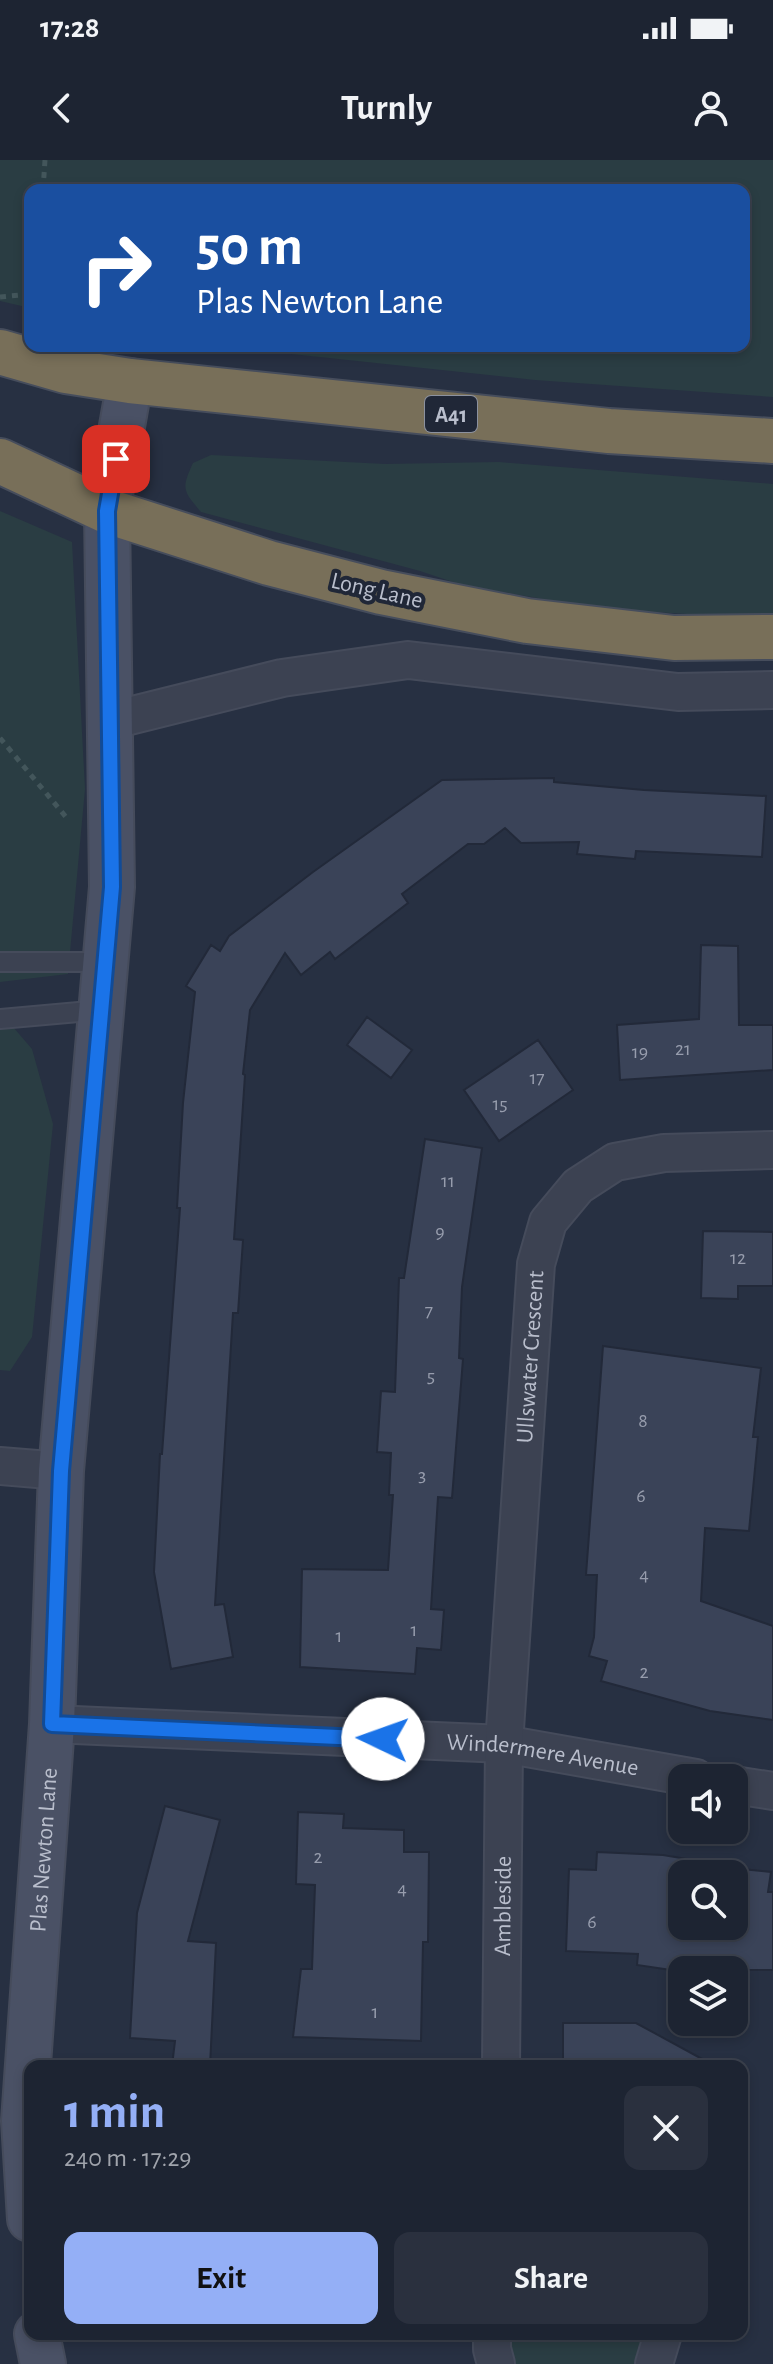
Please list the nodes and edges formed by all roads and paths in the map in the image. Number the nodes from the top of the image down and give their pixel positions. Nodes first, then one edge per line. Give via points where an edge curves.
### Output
1 (45, 160) edge
2 (43, 184) edge
3 (24, 295) edge
4 (0, 297) edge
5 (0, 352) edge
6 (130, 381) junction
7 (773, 441) edge
8 (0, 461) edge
9 (107, 511) junction
10 (773, 637) edge
11 (773, 690) edge
12 (109, 721) junction
13 (0, 738) edge
14 (112, 871) junction
15 (0, 962) edge
16 (105, 962) junction
17 (101, 1010) junction
18 (0, 1019) edge
19 (773, 1150) edge
20 (0, 1466) edge
21 (61, 1471) junction
22 (52, 1724) junction
23 (504, 1744) junction
24 (668, 1773) edge
25 (748, 1787) edge
26 (773, 1791) edge
27 (501, 2060) edge
28 (12, 2122) edge
29 (24, 2187) edge
30 (38, 2340) edge
31 (492, 2340) edge
32 (661, 2340) edge
33 (43, 2364) edge
34 (496, 2364) edge
35 (654, 2364) edge

1 - 2 path
3 - 4 path
5 - 6 highway, A41 via 66,371
6 - 7 highway, A41 via 609,431
6 - 9 street, Plas Newton Lane
8 - 9 highway, Long Lane
9 - 10 highway, Long Lane via 339,582 527,621 674,638
9 - 12 street, Plas Newton Lane
11 - 12 street via 678,692 408,660 282,678
12 - 14 street, Plas Newton Lane
13 - 14 path
14 - 16 street, Plas Newton Lane
15 - 16 lane
16 - 17 street, Plas Newton Lane
17 - 18 lane
17 - 21 street, Plas Newton Lane
19 - 23 street, Ullswater Crescent via 664,1153 615,1162 578,1186 548,1222 536,1264
20 - 21 street
21 - 22 street, Plas Newton Lane
22 - 23 street, Windermere Avenue
22 - 28 street, Plas Newton Lane
23 - 24 street, Windermere Avenue
23 - 27 street, Ambleside
25 - 26 street
28 - 29 street, Plas Newton Lane
30 - 33 street
31 - 34 street
32 - 35 street

